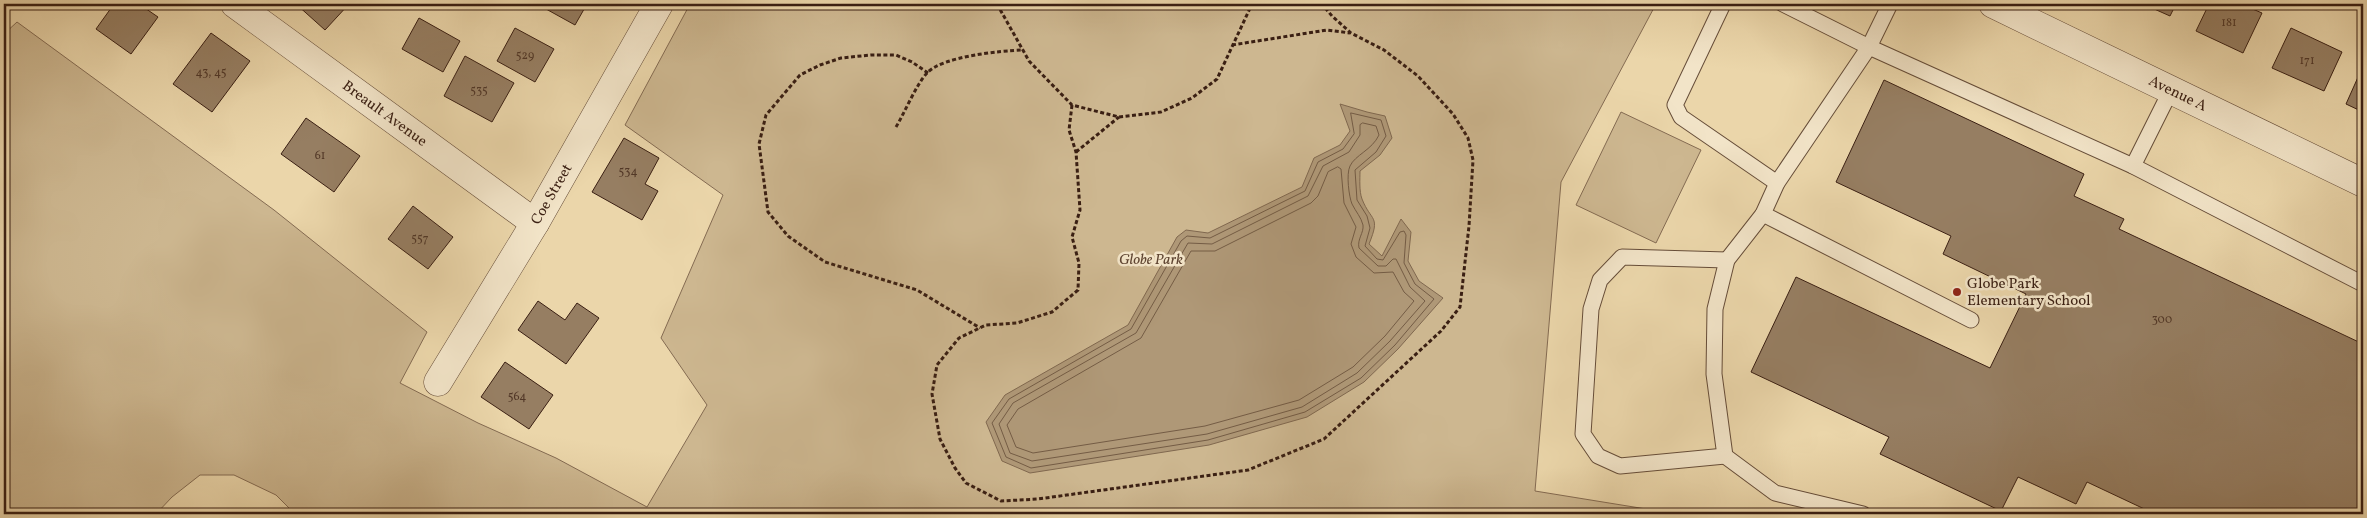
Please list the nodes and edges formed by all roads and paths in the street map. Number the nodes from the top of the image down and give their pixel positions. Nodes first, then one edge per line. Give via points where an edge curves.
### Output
1 (235, 4) edge
2 (659, 4) edge
3 (997, 4) edge
4 (1252, 4) edge
5 (1322, 4) edge
6 (1723, 4) edge
7 (1783, 4) edge
8 (1890, 4) edge
9 (1993, 4) edge
10 (1351, 33) junction
11 (1232, 45) junction
12 (1869, 47) junction
13 (1023, 50) junction
14 (928, 72) junction
15 (2172, 90) junction
16 (1072, 105) junction
17 (1119, 117) junction
18 (896, 127) dead end
19 (1076, 152) junction
20 (2133, 166) junction
21 (1777, 183) junction
22 (2363, 183) edge
23 (1763, 214) junction
24 (535, 223) junction
25 (1727, 260) junction
26 (2363, 282) edge
27 (1971, 320) dead end
28 (980, 328) junction
29 (438, 382) dead end
30 (1725, 456) junction
31 (1863, 514) edge

1 - 24 street, Breault Avenue
2 - 24 street, Coe Street
3 - 13 path
4 - 11 path
5 - 10 path
6 - 21 lane via 1675,105 1680,117
7 - 12 lane
8 - 12 lane
9 - 15 street, Avenue A
10 - 11 path via 1327,30
10 - 28 path via 1384,50 1418,76 1453,114 1468,138 1473,160 1472,184 1460,307 1441,331 1324,439 1248,470 1001,501 966,483 955,468 940,439 932,394 937,364 959,338
11 - 17 path via 1217,80 1192,98 1161,112
12 - 20 lane
12 - 21 lane
13 - 14 path via 995,51 948,62
13 - 16 path via 1028,61
14 - 18 path
14 - 28 path via 896,55 871,54 842,58 800,75 766,115 759,144 768,212 788,236 825,262 917,290
15 - 20 lane
15 - 22 street, Avenue A
16 - 17 path
16 - 19 path via 1069,130
17 - 19 path
19 - 28 path via 1080,210 1072,237 1079,264 1078,290 1052,312
20 - 26 lane
21 - 23 lane
23 - 25 lane
23 - 27 lane
24 - 29 street, Coe Street
25 - 30 lane via 1715,309 1714,374
25 - 30 lane via 1622,257 1600,280 1591,309 1583,434 1598,456 1620,466
30 - 31 lane via 1775,493

